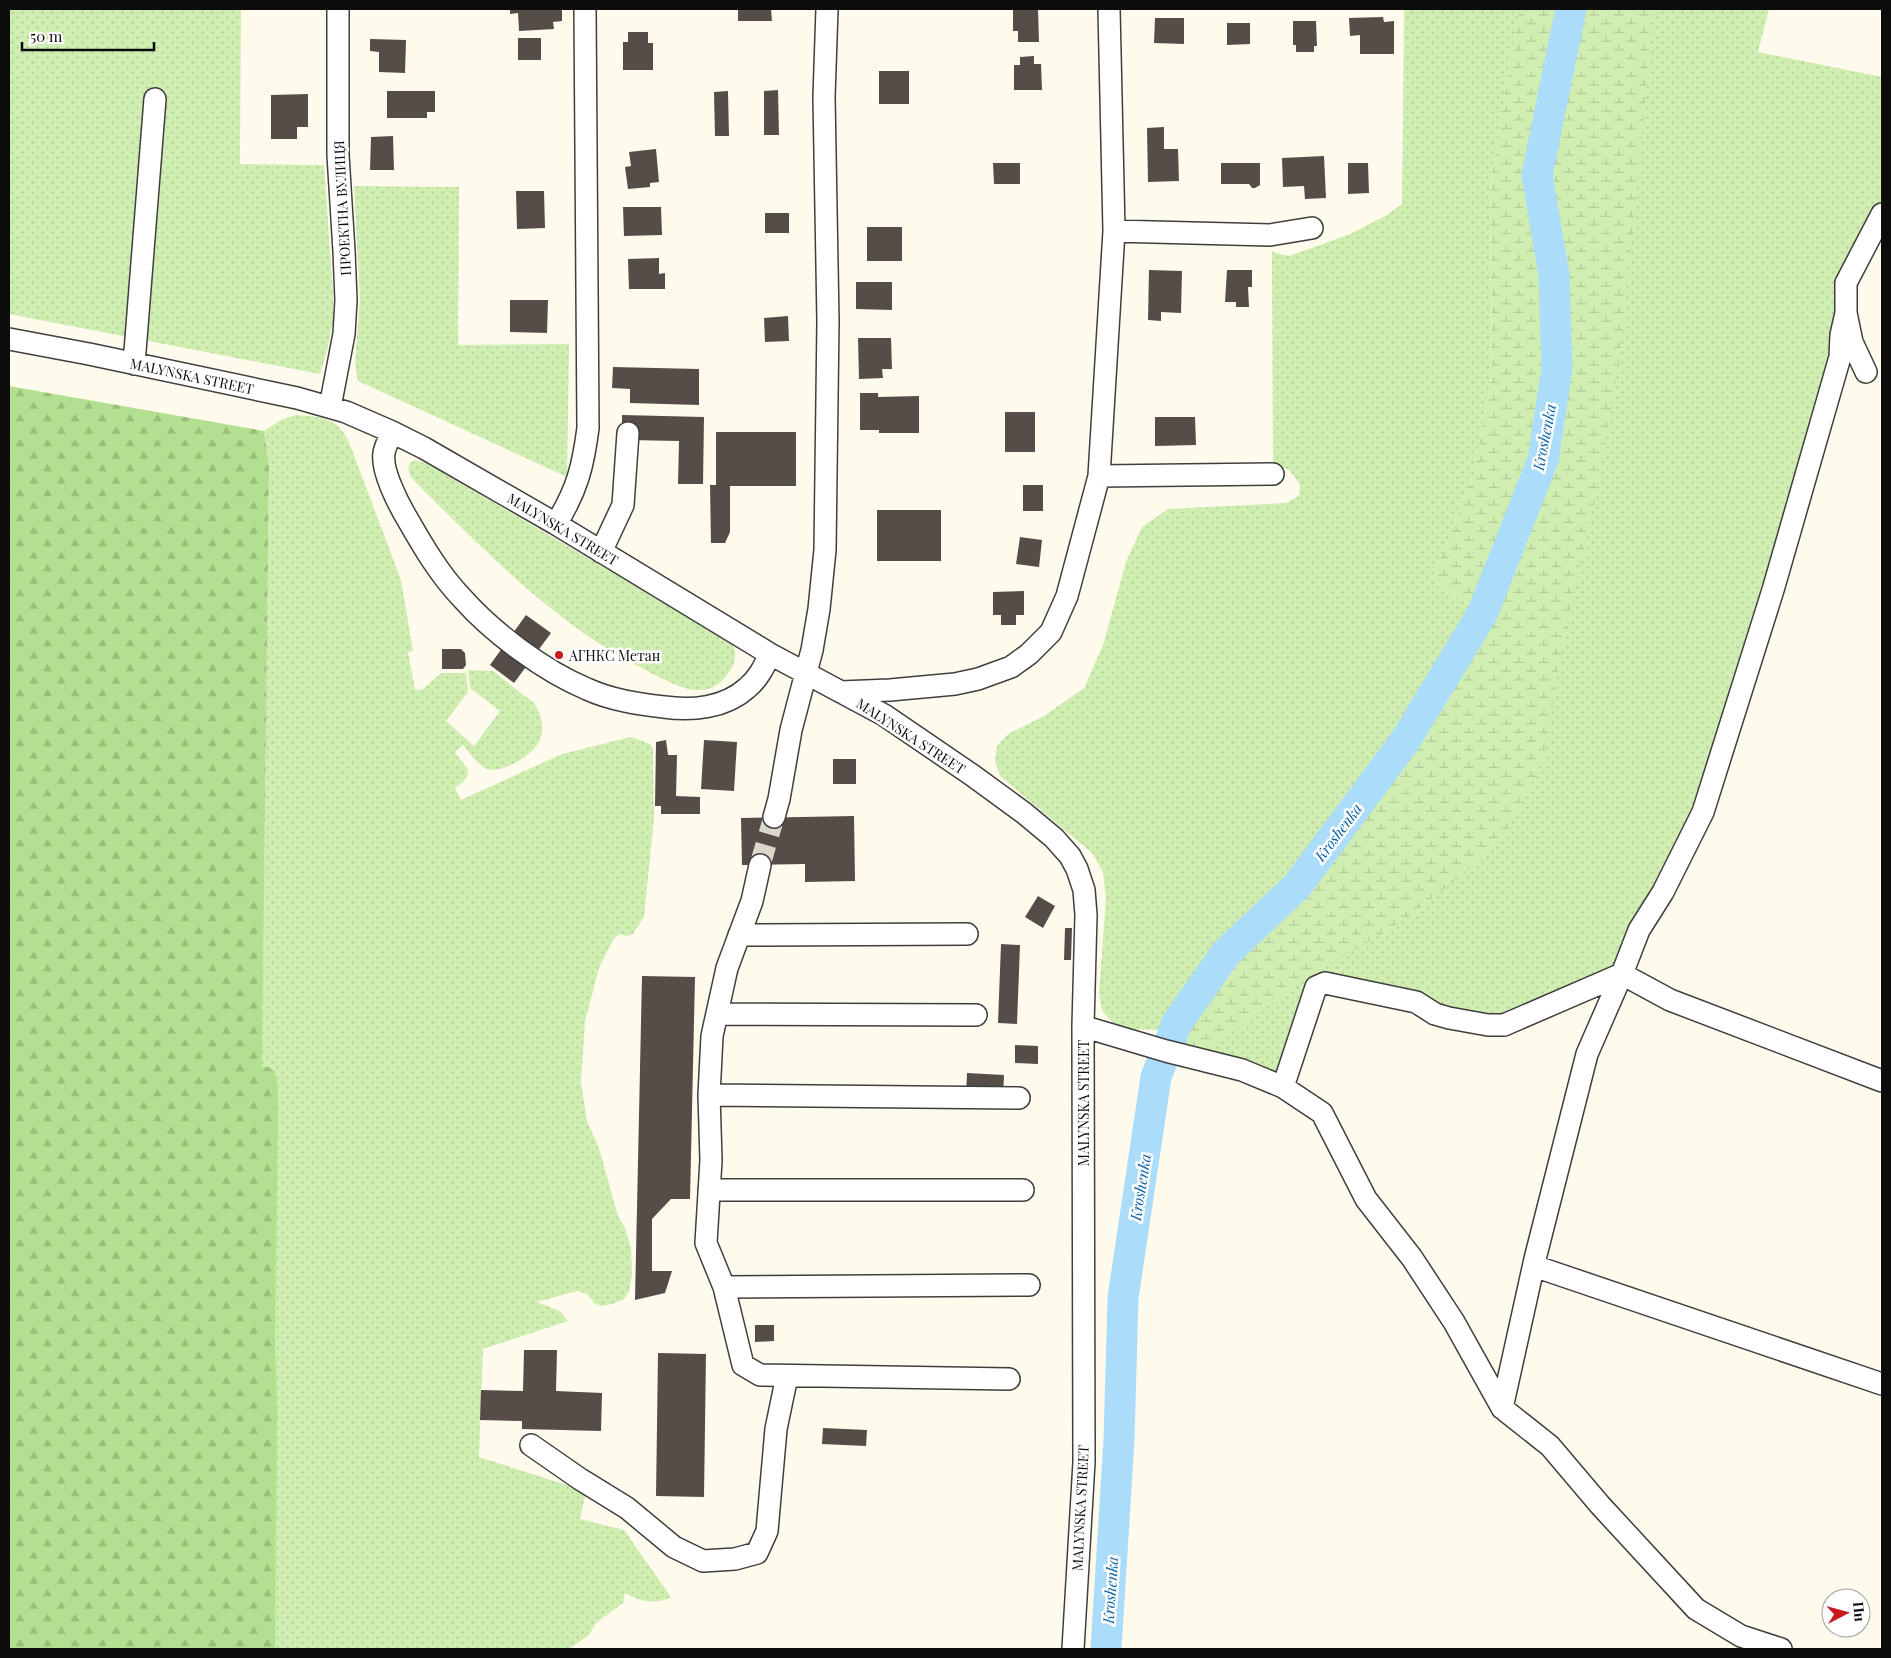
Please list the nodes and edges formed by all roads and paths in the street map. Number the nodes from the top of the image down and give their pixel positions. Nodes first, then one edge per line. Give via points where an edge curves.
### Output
1 (338, 9) edge
2 (585, 9) edge
3 (827, 9) edge
4 (1109, 9) edge
5 (156, 99) dead end
6 (1882, 214) edge
7 (1312, 228) dead end
8 (1114, 231) junction
9 (1846, 313) junction
10 (9, 339) edge
11 (134, 364) junction
12 (1874, 375) edge
13 (1830, 387) junction
14 (330, 407) junction
15 (392, 432) junction
16 (628, 433) dead end
17 (1272, 474) dead end
18 (1099, 476) junction
19 (556, 524) junction
20 (601, 552) junction
21 (770, 654) junction
22 (806, 673) junction
23 (840, 692) junction
24 (774, 817) tunnel mouth
25 (760, 865) tunnel mouth
26 (967, 934) dead end
27 (739, 935) junction
28 (1622, 974) junction
29 (717, 1014) junction
30 (976, 1015) dead end
31 (1088, 1027) junction
32 (1882, 1081) edge
33 (1284, 1087) junction
34 (709, 1095) junction
35 (1019, 1098) dead end
36 (709, 1190) junction
37 (1023, 1190) dead end
38 (1534, 1266) junction
39 (1028, 1286) dead end
40 (724, 1287) junction
41 (787, 1376) junction
42 (1009, 1379) dead end
43 (1882, 1384) edge
44 (1502, 1408) junction
45 (531, 1445) dead end
46 (1074, 1640) edge
47 (1062, 1649) edge
48 (1781, 1649) edge

1 - 14 street, ПРОЕКТНА ВУЛИЦЯ via 338,155 346,300 344,334
2 - 19 street via 588,428 584,461 576,486
3 - 22 street via 824,97 828,321 825,550 819,609
4 - 8 street
5 - 11 street
6 - 9 street via 1846,282
7 - 8 street via 1270,235
8 - 18 street
9 - 12 street via 1852,342
9 - 13 street via 1840,357
10 - 11 street, MALYNSKA STREET
11 - 14 street, MALYNSKA STREET
12 - 13 street via 1846,372
13 - 28 street via 1773,590 1704,812 1639,930
14 - 15 street, MALYNSKA STREET
15 - 19 street, MALYNSKA STREET
15 - 21 street via 384,454 387,475 399,504 428,555 468,604 493,628 546,668 587,690 619,700 680,709 703,708 723,702 746,689 761,673
16 - 20 street via 623,505
17 - 18 street
18 - 23 street via 1067,596 1051,632 1030,654 1011,667 955,684
19 - 20 street, MALYNSKA STREET
20 - 21 street, MALYNSKA STREET
21 - 22 street, MALYNSKA STREET
22 - 23 street, MALYNSKA STREET
22 - 24 street
23 - 31 street, MALYNSKA STREET via 884,715 972,775 1024,813 1070,856 1084,890
25 - 27 street via 752,901
26 - 27 street
27 - 29 street via 727,968
28 - 32 street via 1670,1000
28 - 33 street via 1504,1025 1449,1018 1435,1014 1416,1002 1325,982 1316,987
28 - 38 street via 1587,1054
29 - 30 street
29 - 34 street via 712,1036
31 - 33 street via 1242,1070
31 - 46 street, MALYNSKA STREET via 1084,1462
33 - 44 street via 1322,1113 1366,1199 1412,1258 1454,1322
34 - 35 street
34 - 36 street
36 - 37 street
36 - 40 street via 706,1243
38 - 43 street
38 - 44 street
39 - 40 street
40 - 41 street via 743,1365 760,1375
41 - 42 street
41 - 45 street via 776,1429 767,1531 757,1553 735,1559 703,1561 674,1547 627,1508
44 - 48 street via 1550,1446 1696,1609 1741,1636
46 - 47 street

